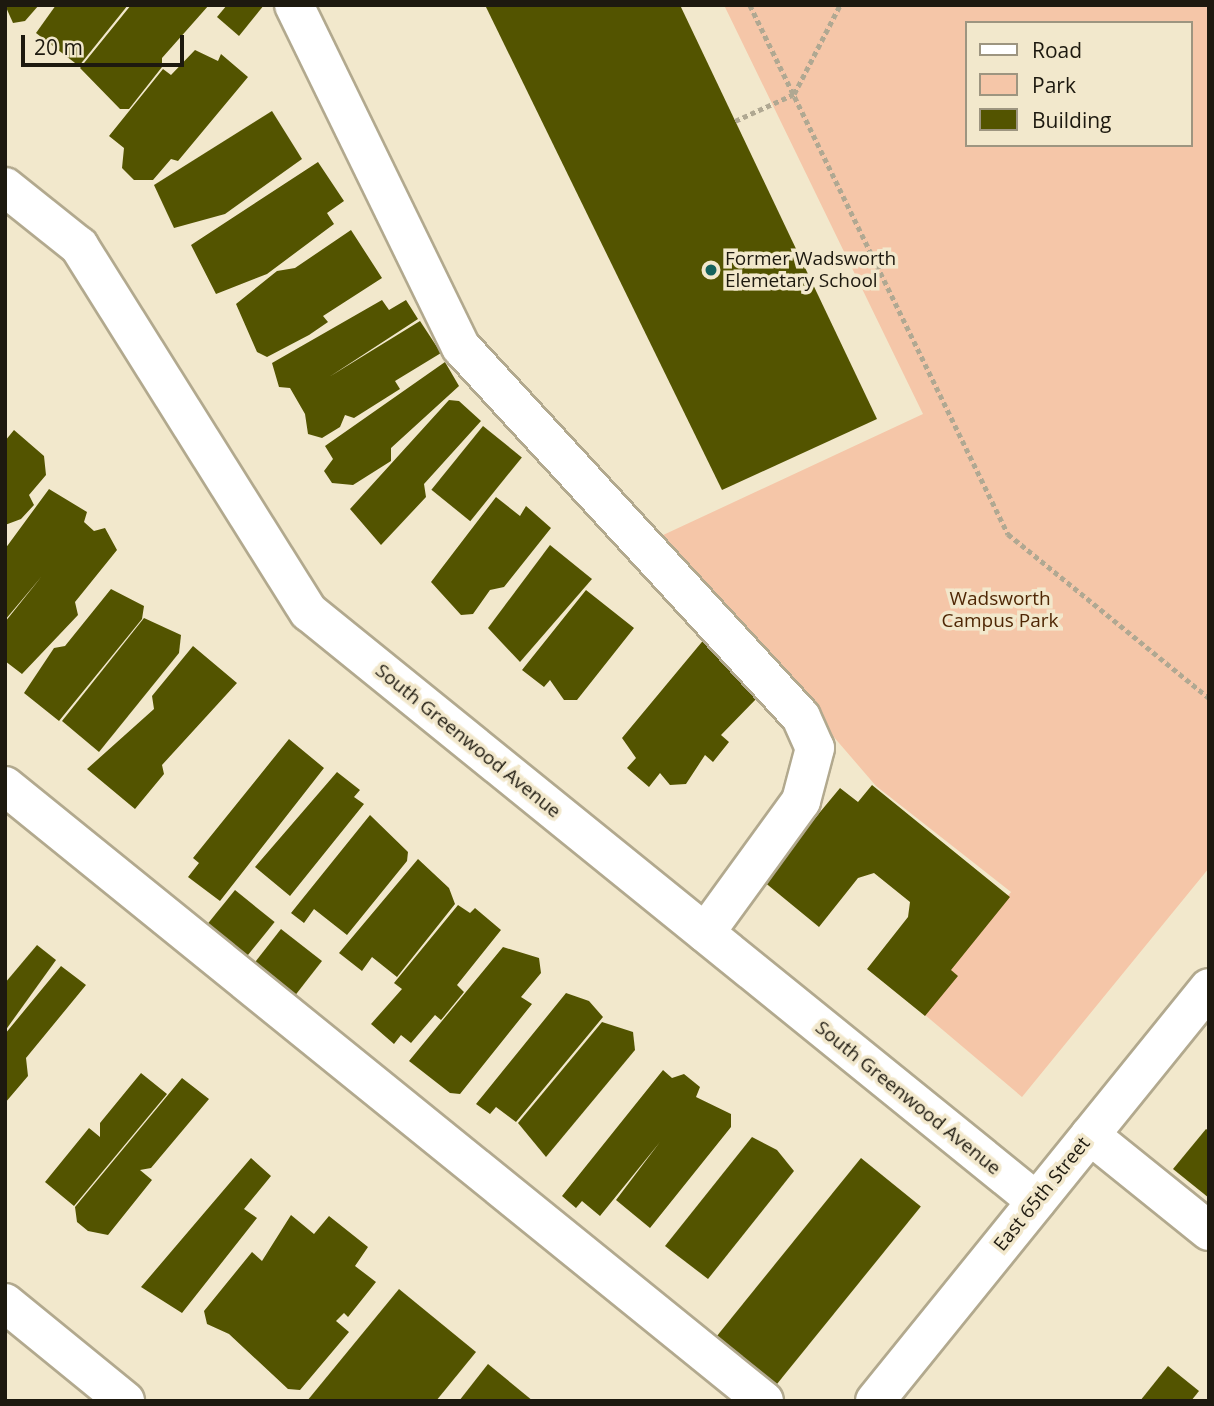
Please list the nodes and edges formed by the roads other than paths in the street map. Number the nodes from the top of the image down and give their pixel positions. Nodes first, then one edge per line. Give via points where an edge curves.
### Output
1 (294, 5) edge
2 (5, 187) edge
3 (5, 786) edge
4 (705, 933) junction
5 (1209, 988) edge
6 (1090, 1135) junction
7 (1036, 1201) junction
8 (1209, 1231) edge
9 (5, 1303) edge
10 (125, 1401) edge
11 (764, 1401) edge
12 (875, 1401) edge

1 - 4 street via 460,347 801,718 815,748 801,801
2 - 4 street, South Greenwood Avenue via 79,246 309,612
3 - 11 street
4 - 7 street, South Greenwood Avenue
5 - 6 street, East 65th Street
6 - 7 street, East 65th Street
6 - 8 street
7 - 12 street, East 65th Street
9 - 10 street

